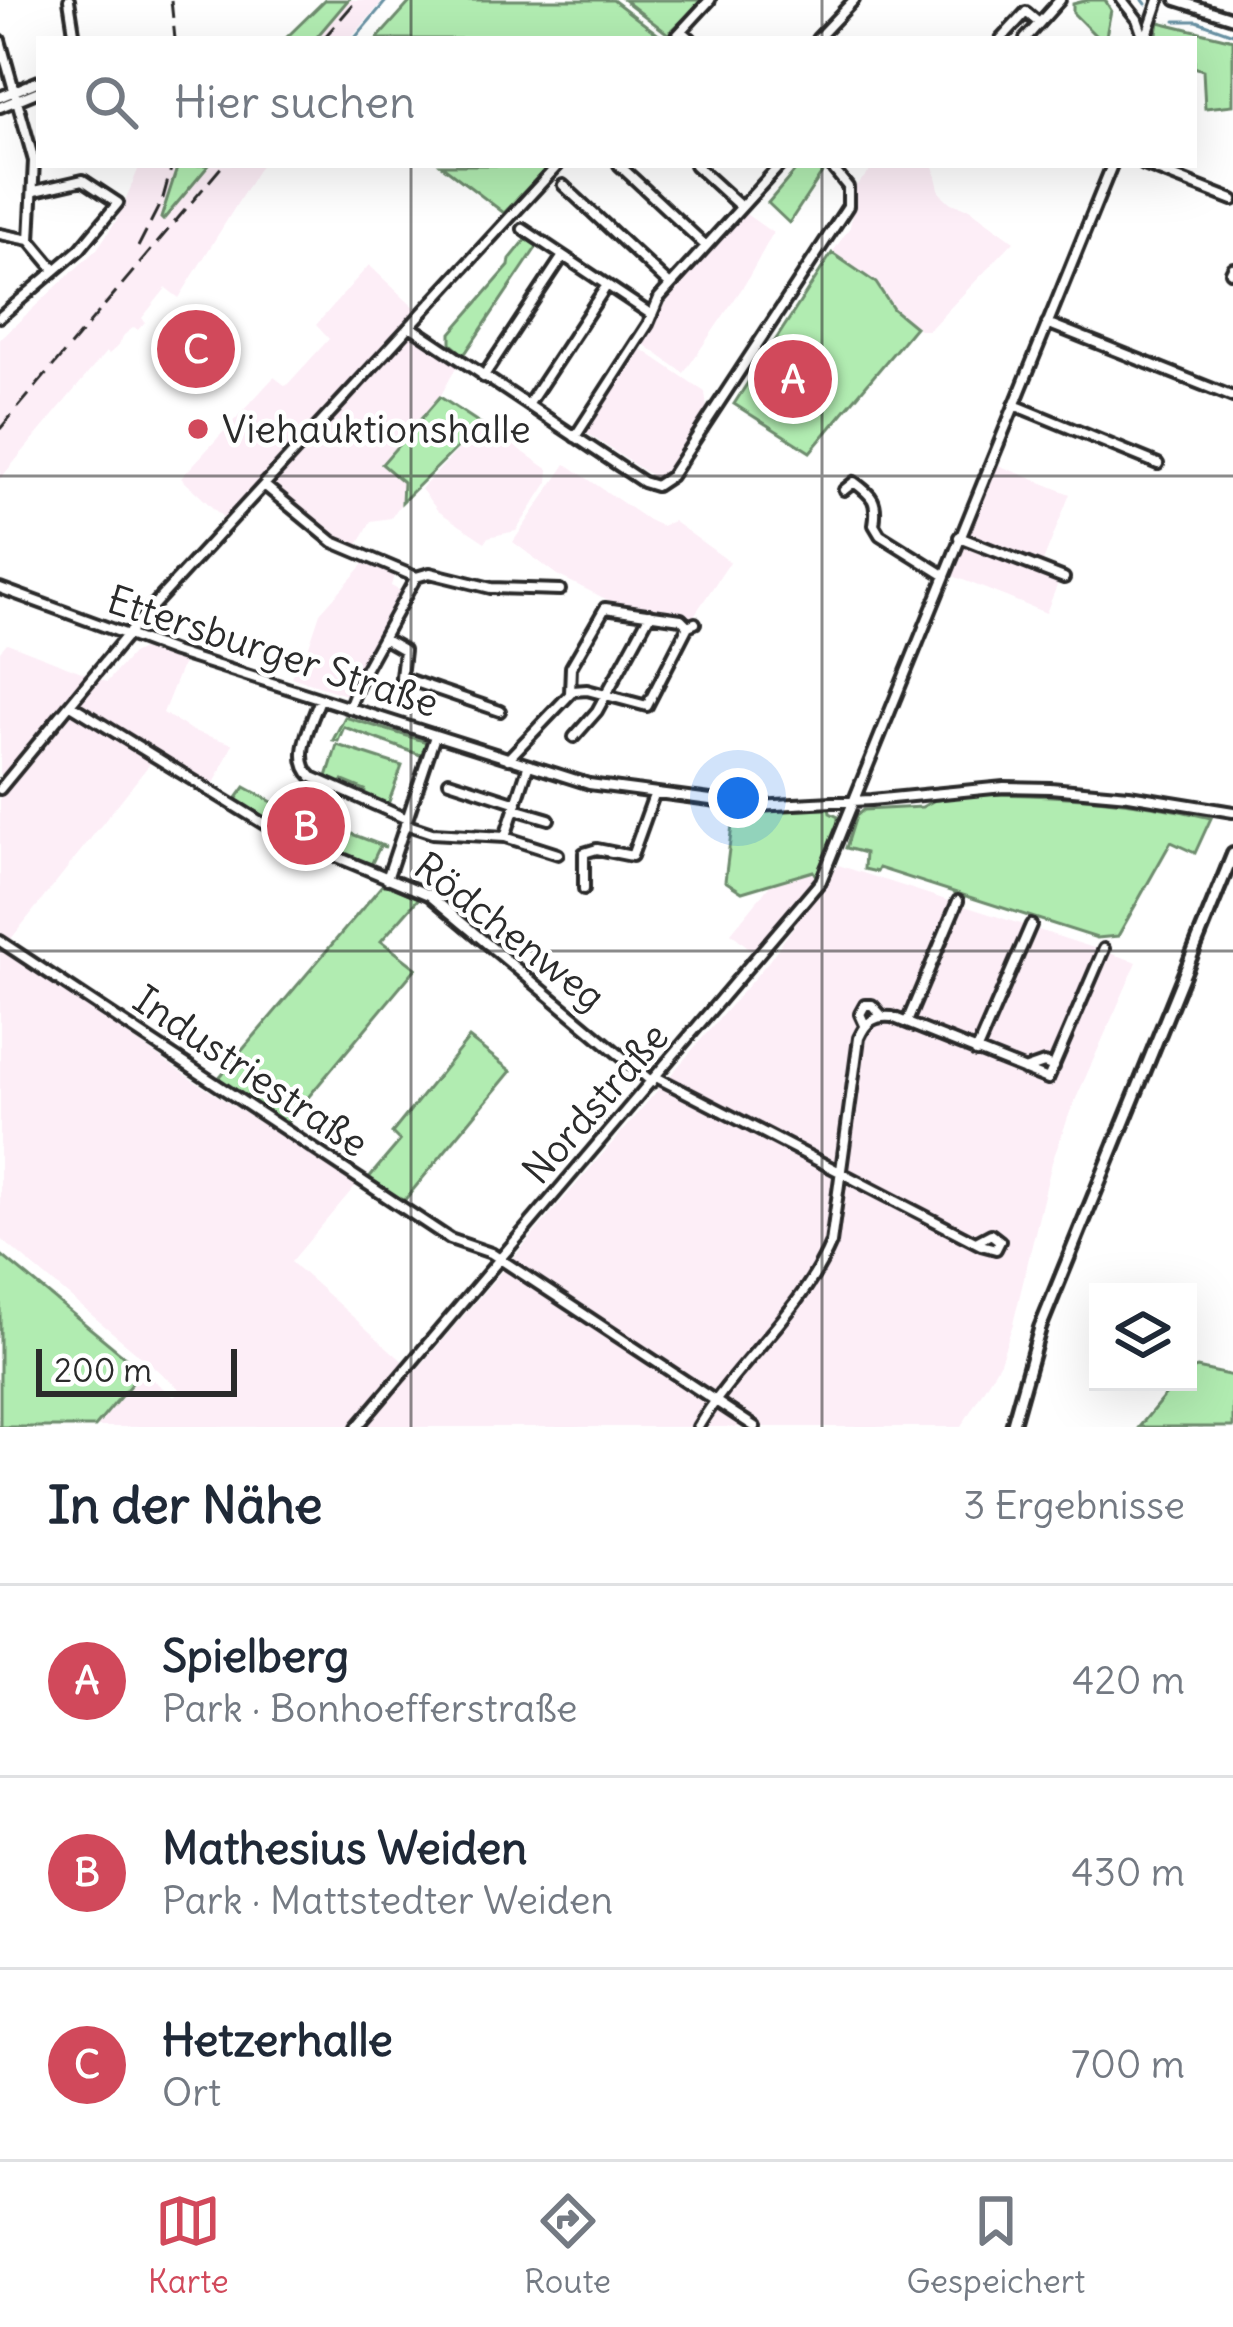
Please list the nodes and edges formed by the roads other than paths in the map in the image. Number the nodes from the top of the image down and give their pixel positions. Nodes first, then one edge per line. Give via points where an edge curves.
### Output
1 (70, 0) edge
2 (710, 0) edge
3 (854, 0) edge
4 (1060, 0) edge
5 (1122, 0) edge
6 (1159, 0) edge
7 (1176, 0) edge
8 (1233, 18) edge
9 (1039, 23) junction
10 (682, 31) junction
11 (75, 36) edge
12 (677, 36) edge
13 (688, 36) edge
14 (821, 36) edge
15 (1004, 36) edge
16 (1027, 36) edge
17 (1144, 36) edge
18 (1146, 36) edge
19 (0, 40) edge
20 (36, 83) edge
21 (36, 92) edge
22 (17, 95) junction
23 (0, 97) edge
24 (0, 107) edge
25 (86, 168) edge
26 (555, 168) edge
27 (622, 168) edge
28 (698, 168) edge
29 (774, 168) edge
30 (832, 168) edge
31 (1111, 168) edge
32 (1152, 168) edge
33 (83, 180) junction
34 (563, 185) dead end
35 (35, 191) junction
36 (1233, 200) edge
37 (741, 207) junction
38 (523, 229) dead end
39 (0, 234) edge
40 (30, 240) junction
41 (706, 246) junction
42 (563, 256) junction
43 (55, 270) junction
44 (607, 285) junction
45 (670, 285) junction
46 (652, 315) junction
47 (0, 317) edge
48 (1047, 323) junction
49 (410, 326) junction
50 (483, 376) junction
51 (1233, 397) edge
52 (528, 405) junction
53 (1013, 405) junction
54 (575, 437) junction
55 (1158, 464) dead end
56 (264, 485) junction
57 (844, 490) dead end
58 (959, 537) junction
59 (944, 575) junction
60 (416, 577) junction
61 (1064, 578) dead end
62 (0, 588) edge
63 (560, 590) dead end
64 (650, 614) junction
65 (129, 636) junction
66 (383, 638) junction
67 (570, 693) junction
68 (606, 696) junction
69 (320, 699) junction
70 (71, 705) junction
71 (349, 708) junction
72 (500, 711) dead end
73 (435, 736) junction
74 (574, 737) dead end
75 (507, 760) junction
76 (528, 767) junction
77 (449, 781) dead end
78 (0, 789) edge
79 (654, 795) junction
80 (851, 802) junction
81 (516, 806) junction
82 (1233, 812) edge
83 (549, 819) dead end
84 (406, 822) junction
85 (505, 837) junction
86 (558, 854) dead end
87 (1233, 854) edge
88 (387, 879) junction
89 (584, 890) dead end
90 (958, 901) dead end
91 (1031, 925) dead end
92 (0, 940) edge
93 (1104, 949) dead end
94 (882, 1016) junction
95 (907, 1022) junction
96 (866, 1025) junction
97 (976, 1052) junction
98 (1054, 1066) junction
99 (1022, 1071) junction
100 (654, 1080) junction
101 (843, 1172) junction
102 (976, 1242) dead end
103 (470, 1248) junction
104 (500, 1259) junction
105 (489, 1273) junction
106 (715, 1400) junction
107 (357, 1427) edge
108 (698, 1427) edge
109 (755, 1427) edge
110 (1012, 1427) edge

1 - 11 street
2 - 10 street
3 - 14 street
4 - 9 street
5 - 17 street
6 - 18 street
7 - 8 street
9 - 15 street via 1026,12
9 - 16 street
10 - 12 street
10 - 13 street
19 - 22 street
20 - 22 street
21 - 22 street
22 - 23 street
22 - 24 street
22 - 35 street
25 - 33 street
26 - 49 street
27 - 41 street
28 - 37 street
29 - 37 street
30 - 54 street via 848,187 848,206 671,476 648,485
31 - 48 street, Nordstraße
32 - 36 street
33 - 35 street
33 - 43 street via 118,202
34 - 45 street
35 - 40 street
37 - 41 street
38 - 42 street
39 - 40 street
40 - 43 street
41 - 45 street
42 - 44 street
42 - 50 street
43 - 47 street
44 - 46 street
44 - 52 street
45 - 46 street
46 - 54 street
48 - 51 street
48 - 53 street, Nordstraße
49 - 50 street
49 - 56 street
50 - 52 street
52 - 54 street
53 - 55 street
53 - 58 street, Nordstraße
56 - 60 street via 333,542
56 - 65 street
57 - 59 street via 854,482 872,495 880,535
58 - 59 street, Nordstraße
58 - 61 street
59 - 80 street, Nordstraße
60 - 63 street
60 - 66 street
62 - 65 street, Ettersburger Straße
64 - 67 street via 602,610 571,667
64 - 68 street
64 - 68 street via 692,624 647,706
65 - 69 street, Ettersburger Straße
65 - 70 street
66 - 71 street
66 - 72 street via 404,650 401,677
67 - 68 street
67 - 75 street
68 - 74 street
69 - 71 street, Ettersburger Straße
69 - 84 street via 304,769
70 - 78 street
70 - 88 street via 277,832
71 - 73 street, Ettersburger Straße
73 - 75 street, Ettersburger Straße
73 - 84 street, Rödchenweg
75 - 76 street, Ettersburger Straße
76 - 79 street, Ettersburger Straße
76 - 81 street
77 - 81 street
79 - 80 street, Ettersburger Straße via 756,806
79 - 89 street via 632,856 584,853
80 - 82 street, Ettersburger Straße via 1050,788
80 - 100 street, Nordstraße via 821,881
81 - 83 street
81 - 85 street
84 - 85 street
84 - 88 street, Rödchenweg
85 - 86 street
87 - 110 main road via 1046,1312
88 - 100 street, Rödchenweg via 429,895
90 - 95 street
91 - 97 street
92 - 103 street, Industriestraße
93 - 98 street
94 - 95 street
94 - 96 street
94 - 96 street via 865,1005
95 - 97 street
96 - 101 street
97 - 99 street
98 - 99 street
98 - 99 street via 1048,1079
100 - 101 street, Rödchenweg
100 - 104 street, Nordstraße
101 - 102 street, Rödchenweg
101 - 106 street via 819,1271
103 - 104 street, Industriestraße
103 - 105 street, Industriestraße
104 - 105 street, Nordstraße
104 - 106 street, Industriestraße
105 - 107 street, Nordstraße
106 - 108 street
106 - 109 street, Industriestraße

